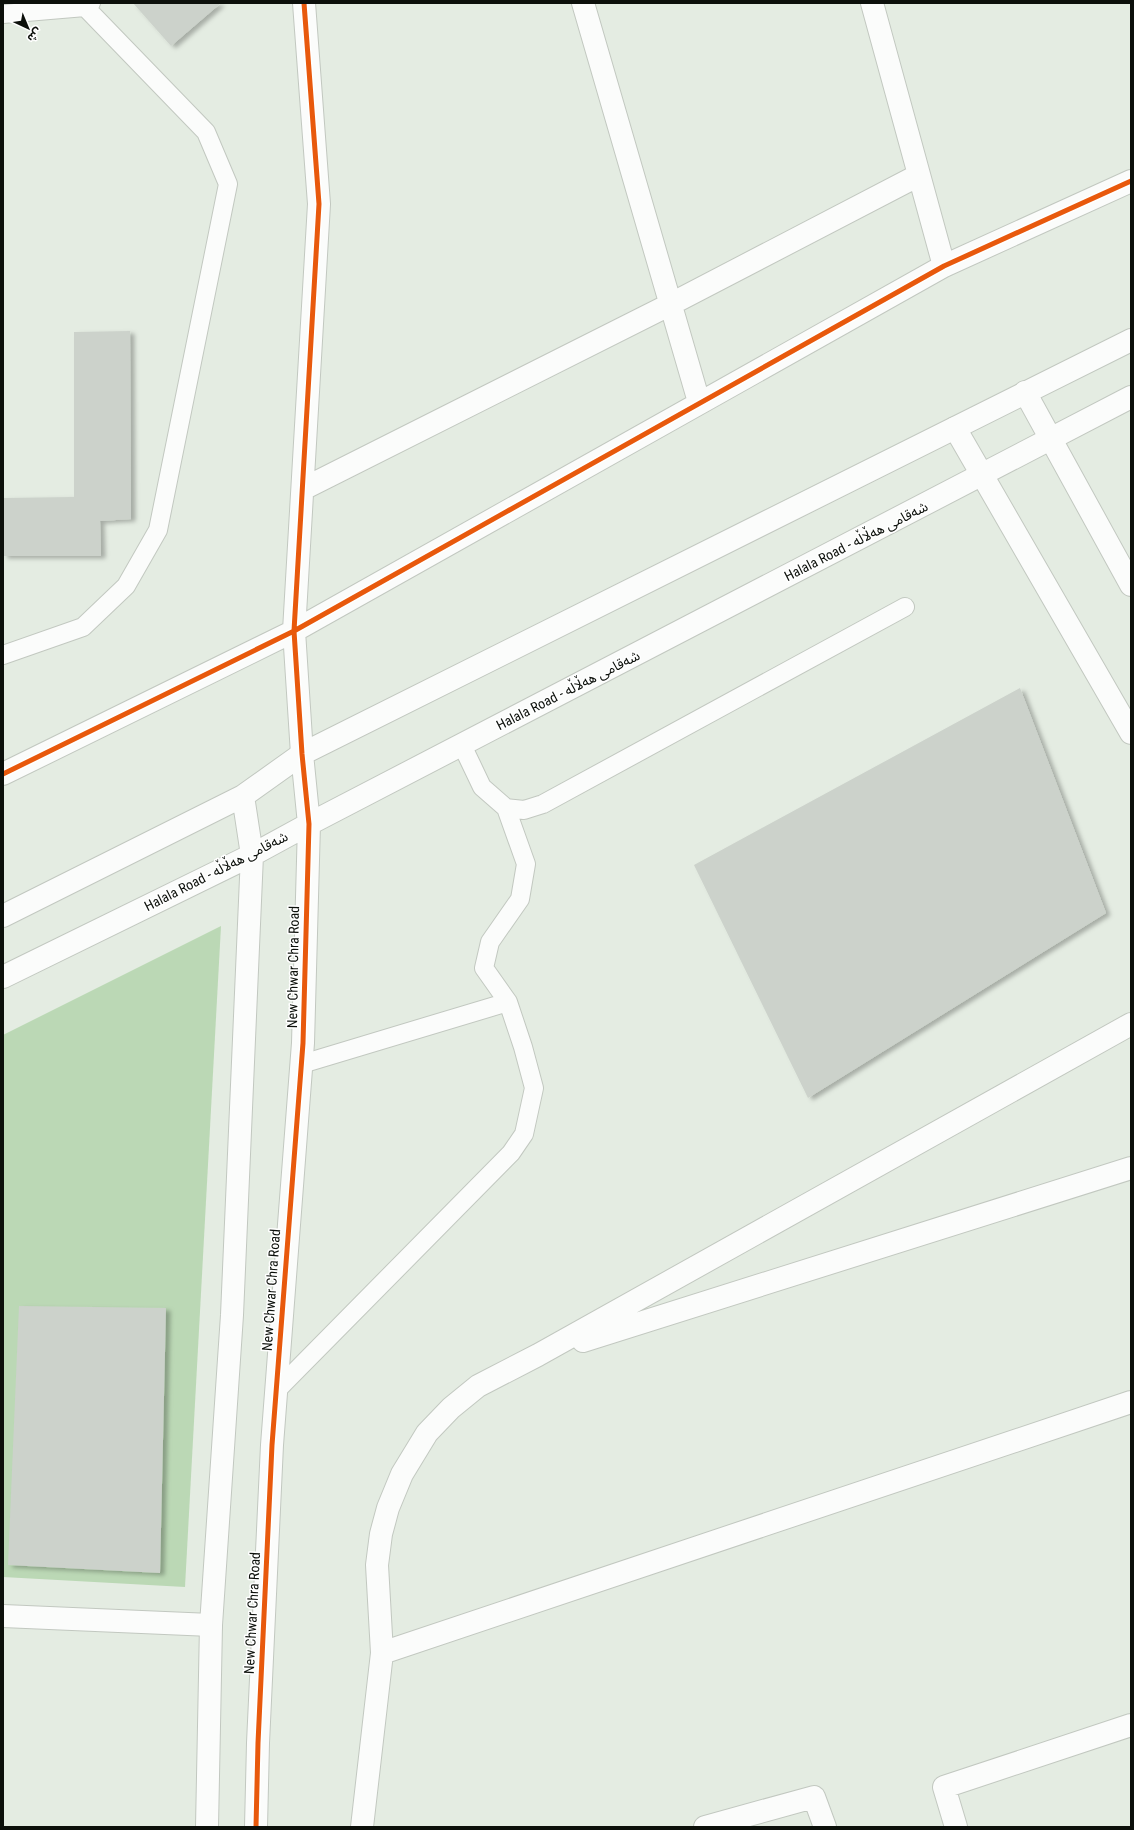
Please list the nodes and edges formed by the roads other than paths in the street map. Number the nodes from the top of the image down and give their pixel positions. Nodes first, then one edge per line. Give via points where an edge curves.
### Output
1 (304, 3) edge
2 (583, 3) edge
3 (872, 3) edge
4 (88, 5) edge
5 (3, 14) edge
6 (919, 175) junction
7 (1131, 181) edge
8 (944, 266) junction
9 (671, 304) junction
10 (1131, 340) edge
11 (1025, 392) junction
12 (1131, 397) edge
13 (699, 402) junction
14 (955, 428) junction
15 (1051, 439) junction
16 (982, 475) junction
17 (302, 489) junction
18 (1131, 585) edge
19 (905, 607) dead end
20 (294, 631) junction
21 (3, 655) edge
22 (1131, 734) edge
23 (462, 745) junction
24 (302, 754) junction
25 (3, 774) edge
26 (243, 796) junction
27 (506, 808) junction
28 (309, 824) junction
29 (252, 855) junction
30 (3, 916) edge
31 (3, 977) edge
32 (508, 1002) junction
33 (1131, 1024) edge
34 (302, 1064) junction
35 (1131, 1168) edge
36 (538, 1355) junction
37 (276, 1391) junction
38 (1131, 1402) edge
39 (3, 1616) edge
40 (211, 1625) junction
41 (382, 1653) junction
42 (1131, 1724) edge
43 (207, 1827) edge
44 (256, 1827) edge
45 (362, 1827) edge
46 (705, 1827) edge
47 (825, 1827) edge
48 (956, 1827) edge

1 - 17 street, New Chwar Chra Road via 319,204
2 - 9 street
3 - 6 street
4 - 5 lane
4 - 21 lane via 206,132 228,184 158,530 126,586 83,627
6 - 8 street
6 - 9 street
7 - 8 street
8 - 13 street
9 - 13 street
9 - 17 street
10 - 11 street
11 - 14 street
11 - 15 street
12 - 15 street, Halala Road - شەقامی هەڵاڵە
13 - 20 street
14 - 16 street
14 - 24 street
15 - 16 street, Halala Road - شەقامی هەڵاڵە
15 - 18 street
16 - 22 street
16 - 23 street, Halala Road - شەقامی هەڵاڵە
17 - 20 street, New Chwar Chra Road
19 - 27 lane via 543,804 524,810
20 - 24 street, New Chwar Chra Road
20 - 25 street
23 - 27 lane via 482,787
23 - 28 street, Halala Road - شەقامی هەڵاڵە
24 - 26 street
24 - 28 street, New Chwar Chra Road
26 - 29 street
26 - 30 street
27 - 32 lane via 526,864 520,899 490,942 484,968
28 - 29 street, Halala Road - شەقامی هەڵاڵە
28 - 34 street, New Chwar Chra Road
29 - 31 street, Halala Road - شەقامی هەڵاڵە
29 - 40 street via 232,1316
32 - 34 lane
32 - 37 lane via 534,1088 524,1134 510,1153
33 - 36 street
34 - 37 street, New Chwar Chra Road
35 - 36 street
36 - 41 street via 478,1386 452,1408 427,1433 402,1474 382,1528 377,1565
37 - 44 street, New Chwar Chra Road
38 - 41 street
39 - 40 street
40 - 43 street
41 - 45 street
42 - 48 street via 944,1787
46 - 47 street via 814,1797

